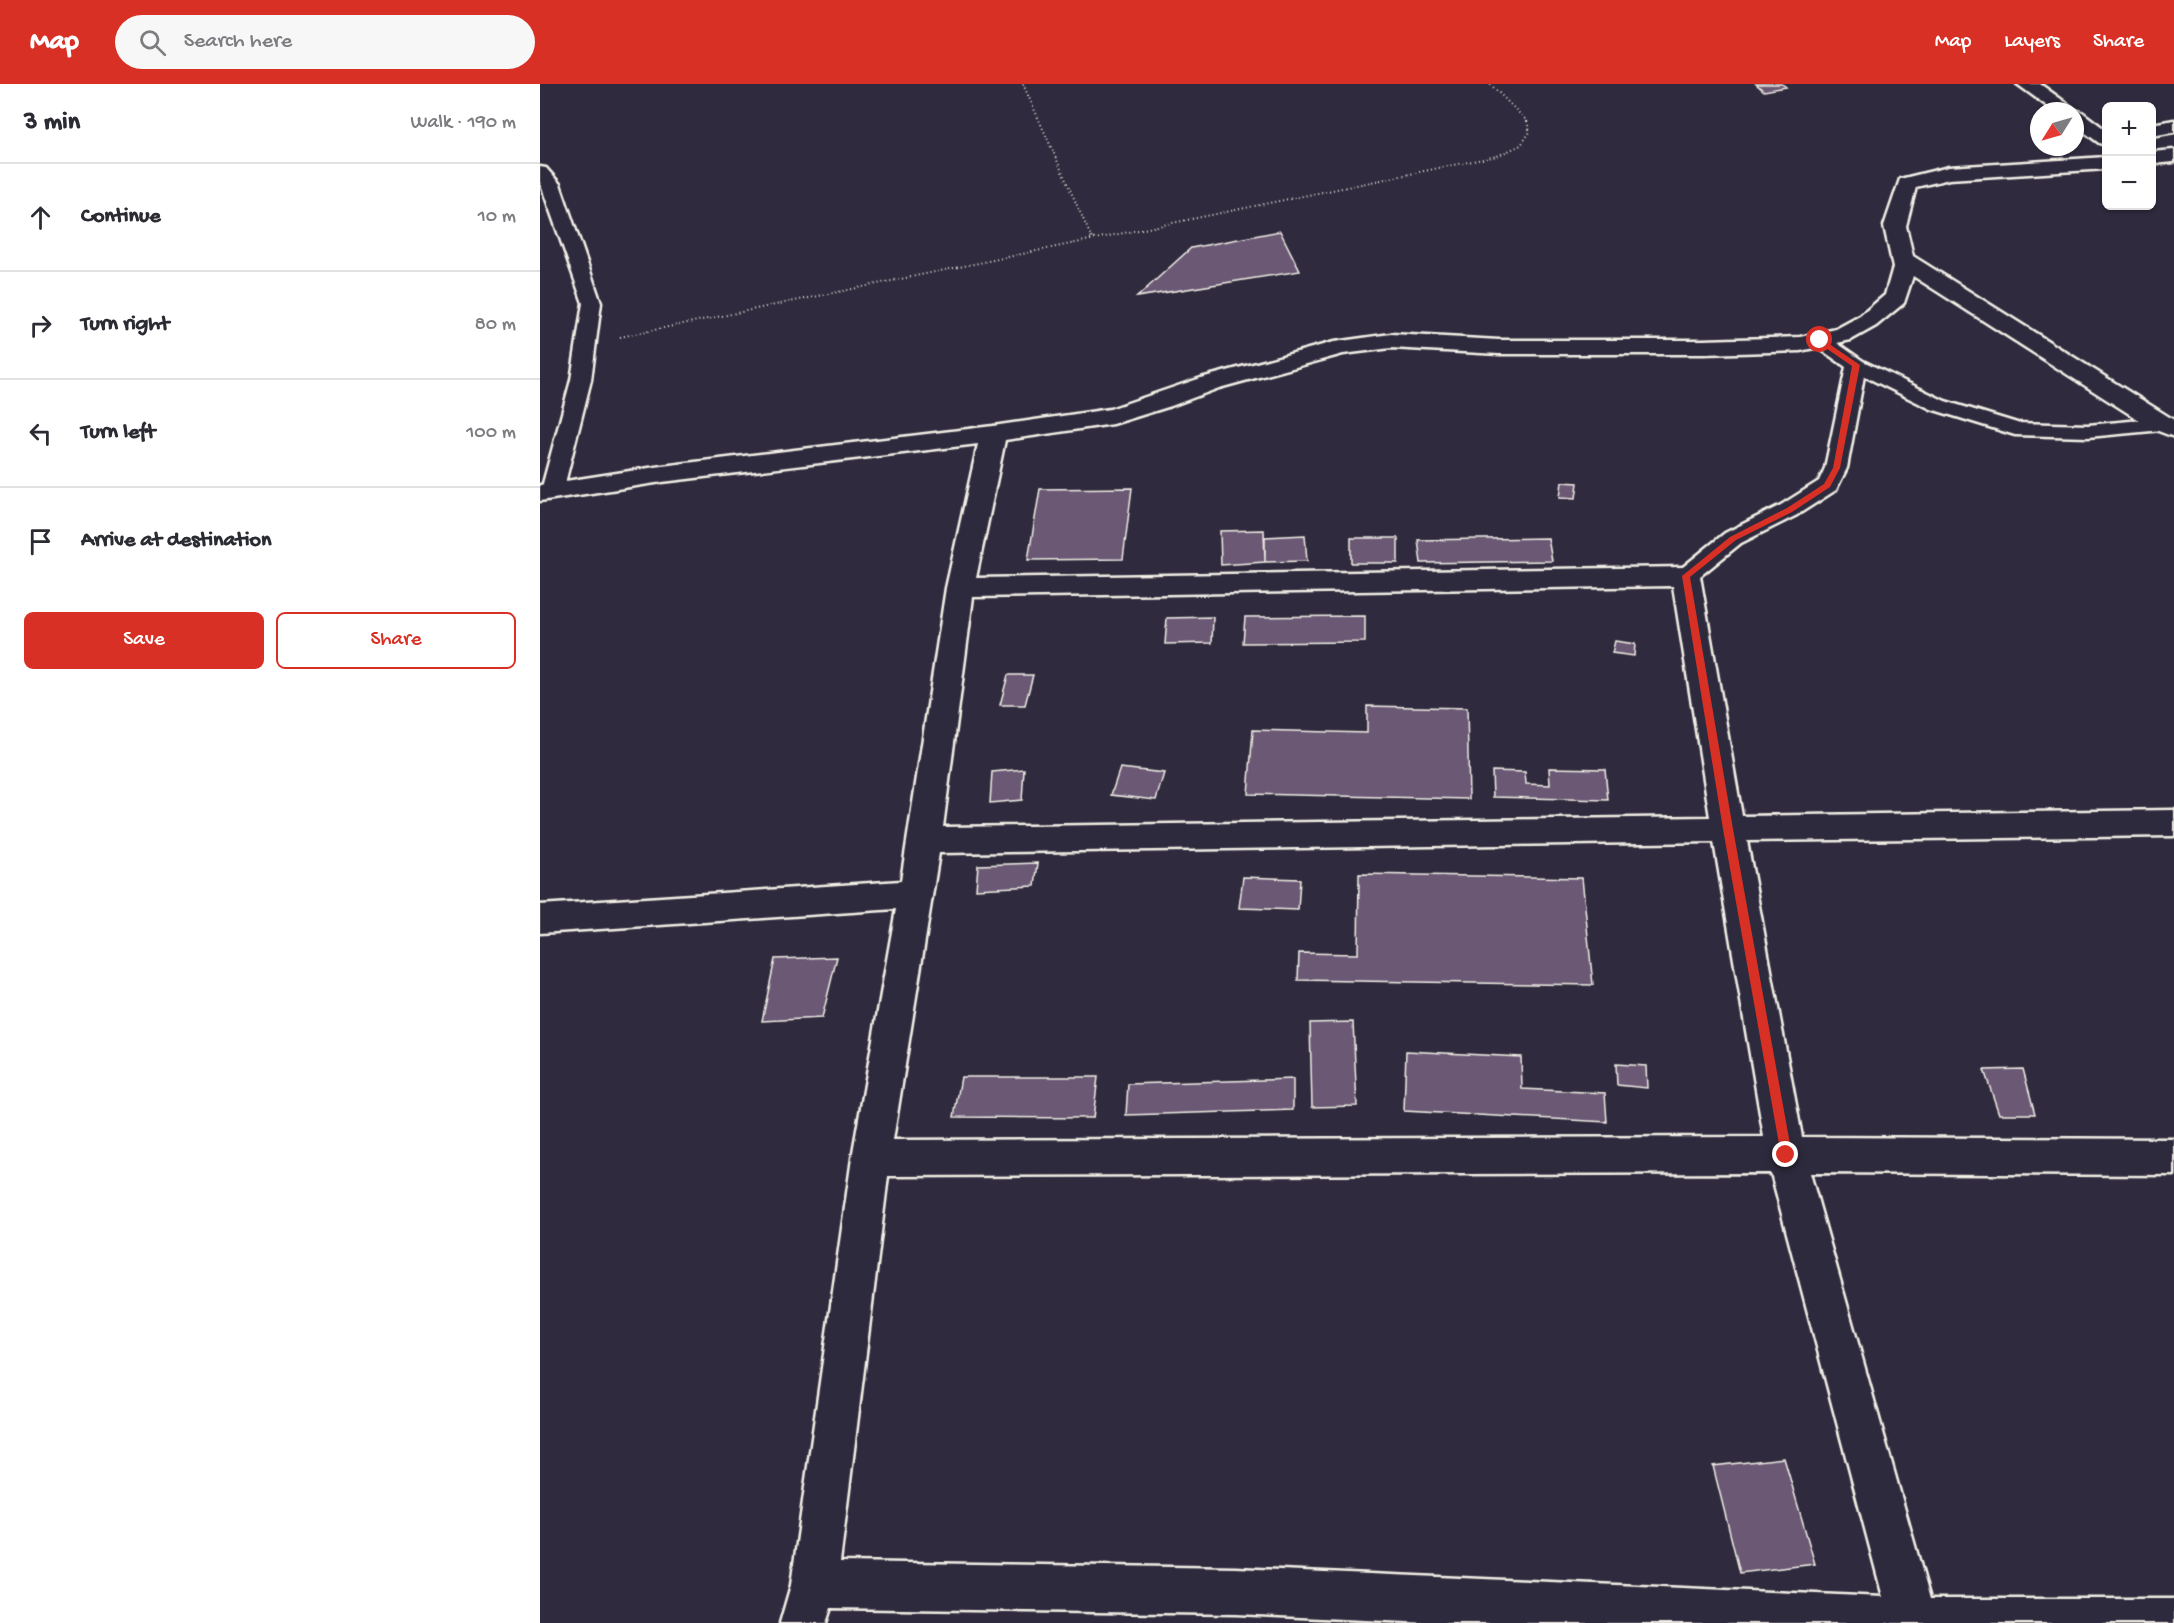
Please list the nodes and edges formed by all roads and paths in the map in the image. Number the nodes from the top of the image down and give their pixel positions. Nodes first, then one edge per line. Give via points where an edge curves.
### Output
1 (1023, 84) edge
2 (1490, 84) edge
3 (2027, 84) edge
4 (2054, 102) edge
5 (2084, 122) edge
6 (2174, 126) edge
7 (2156, 129) edge
8 (2102, 134) edge
9 (2174, 156) edge
10 (2156, 158) edge
11 (2102, 163) edge
12 (540, 172) edge
13 (1093, 241) junction
14 (1903, 260) junction
15 (1820, 340) junction
16 (587, 342) junction
17 (1856, 365) junction
18 (2170, 425) edge
19 (993, 434) junction
20 (546, 492) edge
21 (1686, 576) junction
22 (960, 588) junction
23 (2174, 823) edge
24 (1728, 829) junction
25 (925, 840) junction
26 (915, 894) junction
27 (540, 919) edge
28 (1786, 1155) junction
29 (2174, 1156) edge
30 (872, 1158) junction
31 (808, 1604) edge
32 (2174, 1622) edge
33 (1913, 1623) edge

1 - 13 path
2 - 13 path via 1527,121 1530,132 1521,145 1497,156
3 - 4 street
5 - 8 street
6 - 7 street
9 - 10 street
11 - 14 street via 1949,173 1907,183 1895,226
12 - 16 lane via 551,184 592,303
13 - 16 path
14 - 15 street via 1896,298 1843,335
14 - 18 street
15 - 17 lane
15 - 19 street via 1692,347 1381,343 1342,347 1232,377 1113,416
16 - 20 lane via 581,380
17 - 18 lane via 1938,405 2016,429 2088,432
17 - 21 lane via 1836,468 1828,485 1733,538
19 - 20 street
19 - 22 street
21 - 22 street
21 - 24 street
22 - 25 street
23 - 24 street
24 - 25 street
24 - 28 street
25 - 26 street
26 - 27 street
26 - 30 street
28 - 29 street
28 - 30 street
28 - 33 street
30 - 31 street
31 - 33 street via 1236,1591
32 - 33 street

